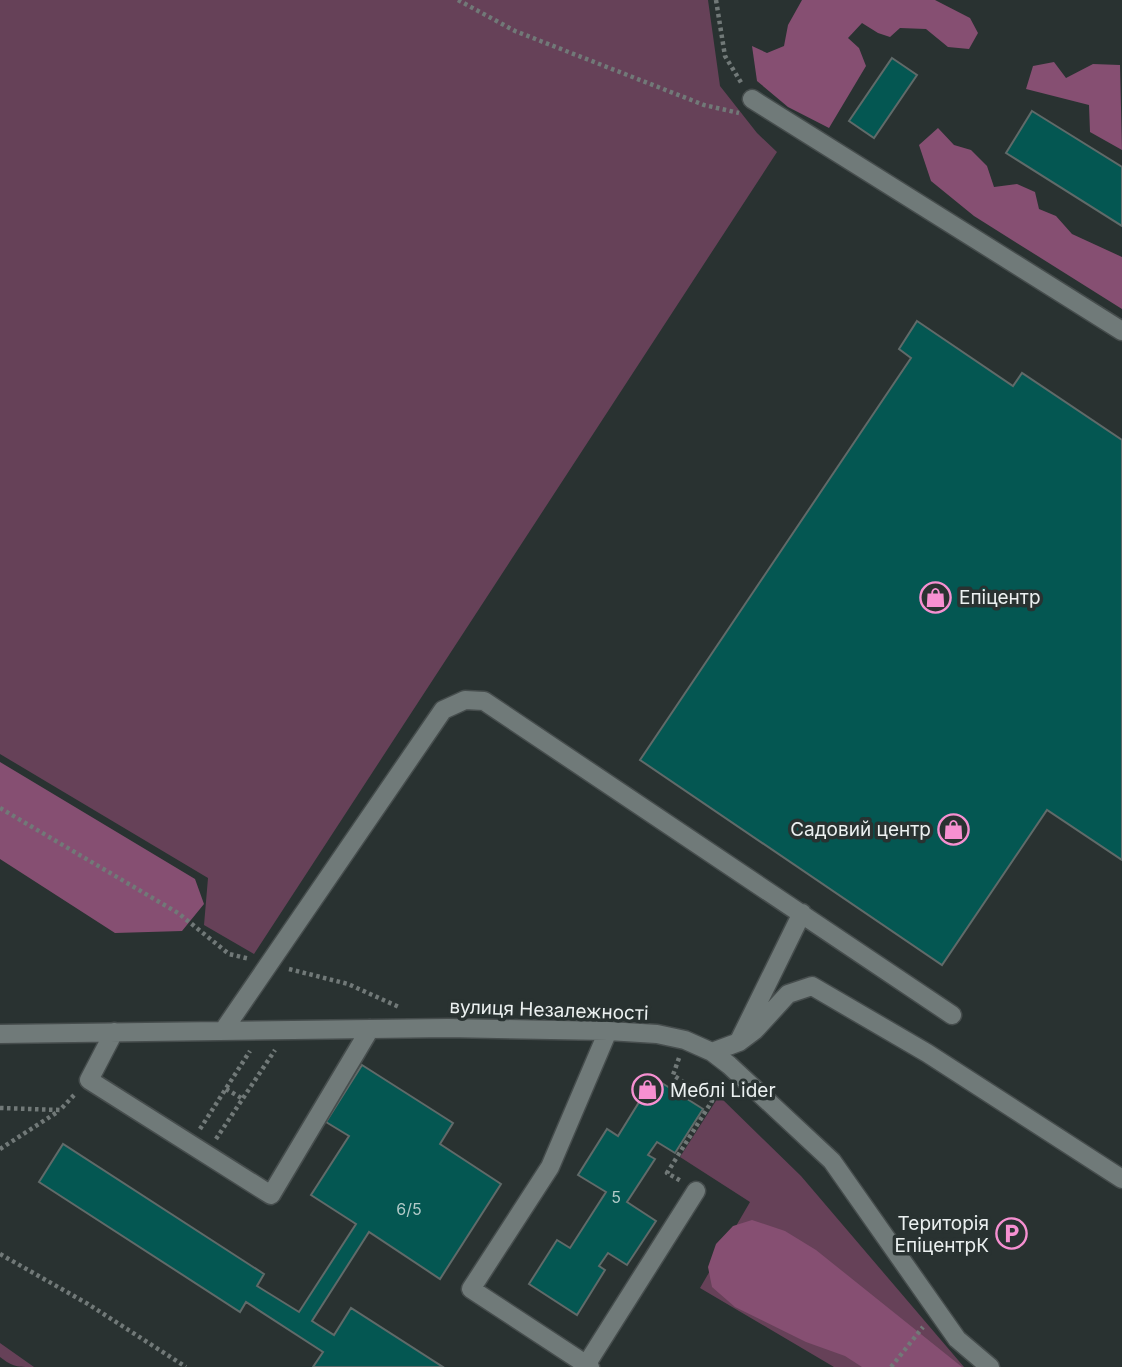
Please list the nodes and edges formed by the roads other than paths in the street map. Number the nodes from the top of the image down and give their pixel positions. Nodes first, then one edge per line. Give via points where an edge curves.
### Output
1 (747, 107) road end
2 (1122, 331) edge
3 (802, 913) junction
4 (952, 1015) dead end
5 (370, 1029) junction
6 (223, 1031) junction
7 (608, 1031) junction
8 (114, 1032) junction
9 (0, 1034) edge
10 (738, 1042) junction
11 (712, 1052) junction
12 (1122, 1179) edge
13 (696, 1191) road end
14 (588, 1366) edge
15 (990, 1367) edge

1 - 2 street
3 - 4 street
3 - 6 street via 484,701 465,700 443,710
3 - 10 street
5 - 6 street, вулиця Незалежності
5 - 7 street, вулиця Незалежності
5 - 8 street via 271,1195 89,1080
6 - 8 street, вулиця Незалежності
7 - 11 street, вулиця Незалежності via 657,1034
7 - 14 street via 550,1167 471,1289
8 - 9 street, вулиця Незалежності
10 - 11 street
10 - 12 street via 788,994 813,986 927,1053
11 - 15 street, вулиця Незалежності via 832,1161 957,1339
13 - 14 street

